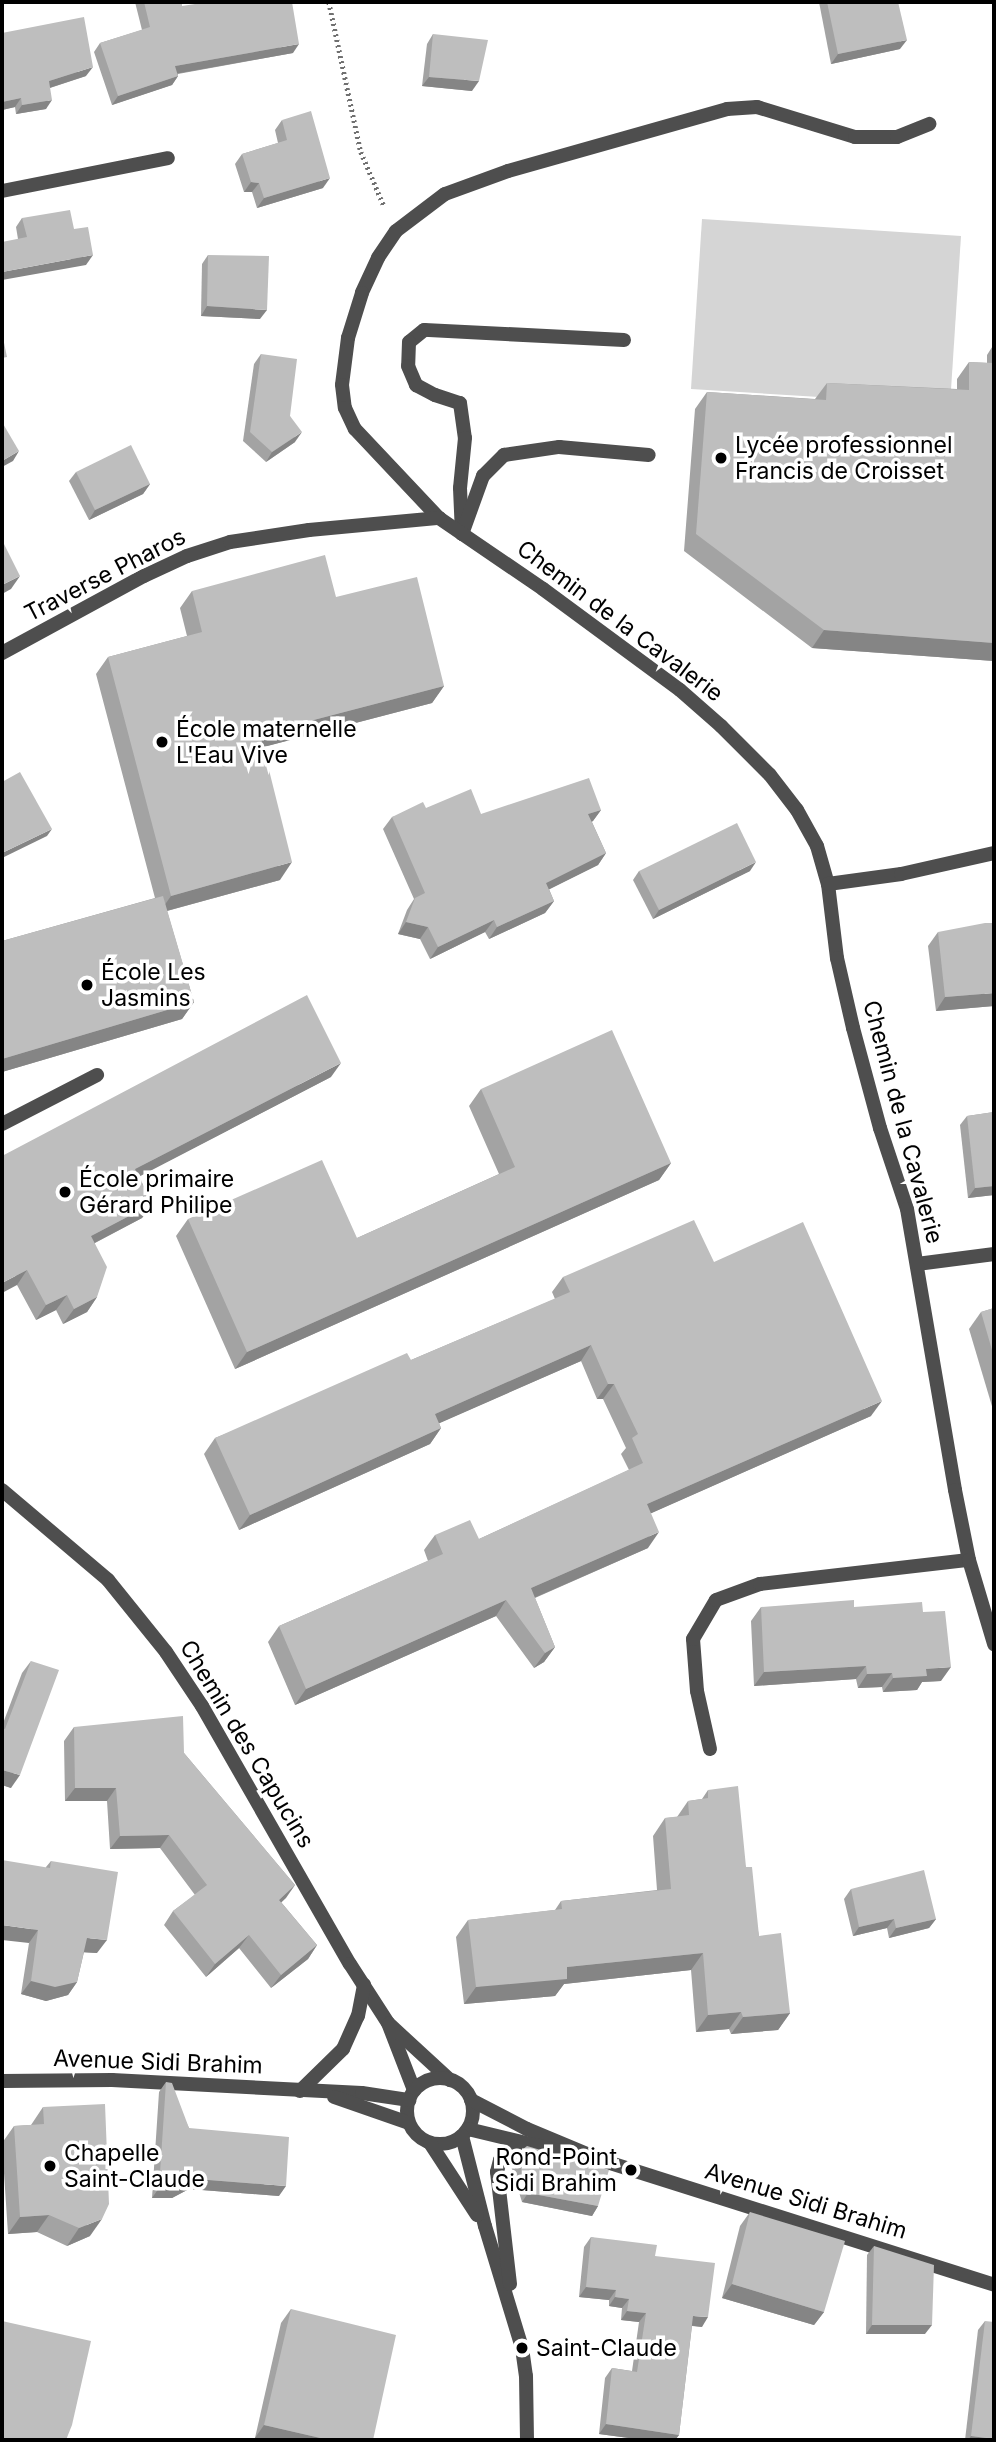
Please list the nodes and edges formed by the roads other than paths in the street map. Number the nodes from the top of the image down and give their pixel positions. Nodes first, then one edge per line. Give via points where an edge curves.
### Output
1 (929, 124) dead end
2 (168, 158) dead end
3 (2, 191) edge
4 (624, 340) dead end
5 (649, 455) dead end
6 (439, 518) junction
7 (462, 534) junction
8 (2, 653) edge
9 (994, 853) edge
10 (828, 884) junction
11 (97, 1075) dead end
12 (2, 1124) edge
13 (994, 1254) edge
14 (917, 1264) junction
15 (2, 1490) edge
16 (969, 1560) junction
17 (994, 1644) edge
18 (710, 1749) dead end
19 (363, 1985) junction
20 (388, 2023) junction
21 (450, 2080) junction
22 (2, 2081) edge
23 (307, 2091) junction
24 (412, 2095) junction
25 (471, 2100) junction
26 (409, 2123) junction
27 (465, 2132) junction
28 (430, 2143) junction
29 (523, 2144) junction
30 (604, 2161) junction
31 (485, 2226) junction
32 (994, 2285) edge
33 (514, 2316) junction
34 (527, 2440) edge

1 - 6 street, Chemin de la Cavalerie via 897,137 855,137 757,107 727,109 445,194 396,231 362,293 348,338 342,385 345,408 376,455
2 - 3 street
4 - 7 street via 424,330 409,341 408,366 416,385 460,403 465,438
5 - 7 street via 559,447 504,455 483,475
6 - 7 street, Chemin de la Cavalerie
6 - 8 street, Traverse Pharos via 296,531 219,546 144,576
7 - 10 street, Chemin de la Cavalerie via 659,674 721,726 797,810 817,846
9 - 10 street via 901,874
10 - 14 street, Chemin de la Cavalerie via 837,958 853,1028 907,1209
11 - 12 street
13 - 14 street
14 - 16 street, Chemin de la Cavalerie
15 - 19 street, Chemin des Capucins via 108,1580 166,1652
16 - 17 street, Chemin de la Cavalerie
16 - 18 street via 760,1584 716,1600 694,1639 697,1691
19 - 20 street, Chemin des Capucins
19 - 23 street via 358,2016 343,2049
20 - 21 street, Chemin des Capucins
20 - 24 street, Chemin des Capucins
21 - 24 street via 431,2080
21 - 25 street
22 - 23 street, Avenue Sidi Brahim via 112,2080
23 - 24 street, Avenue Sidi Brahim
23 - 26 street, Avenue Sidi Brahim
24 - 26 street
25 - 27 street via 472,2120
25 - 30 street, Avenue Sidi Brahim
26 - 28 street via 413,2132
27 - 28 street via 441,2144
27 - 29 street, Avenue Sidi Brahim
27 - 31 street
28 - 31 street
29 - 30 street, Avenue Sidi Brahim
29 - 33 street via 508,2151 497,2172
30 - 32 street, Avenue Sidi Brahim
31 - 33 street
33 - 34 street via 526,2376

